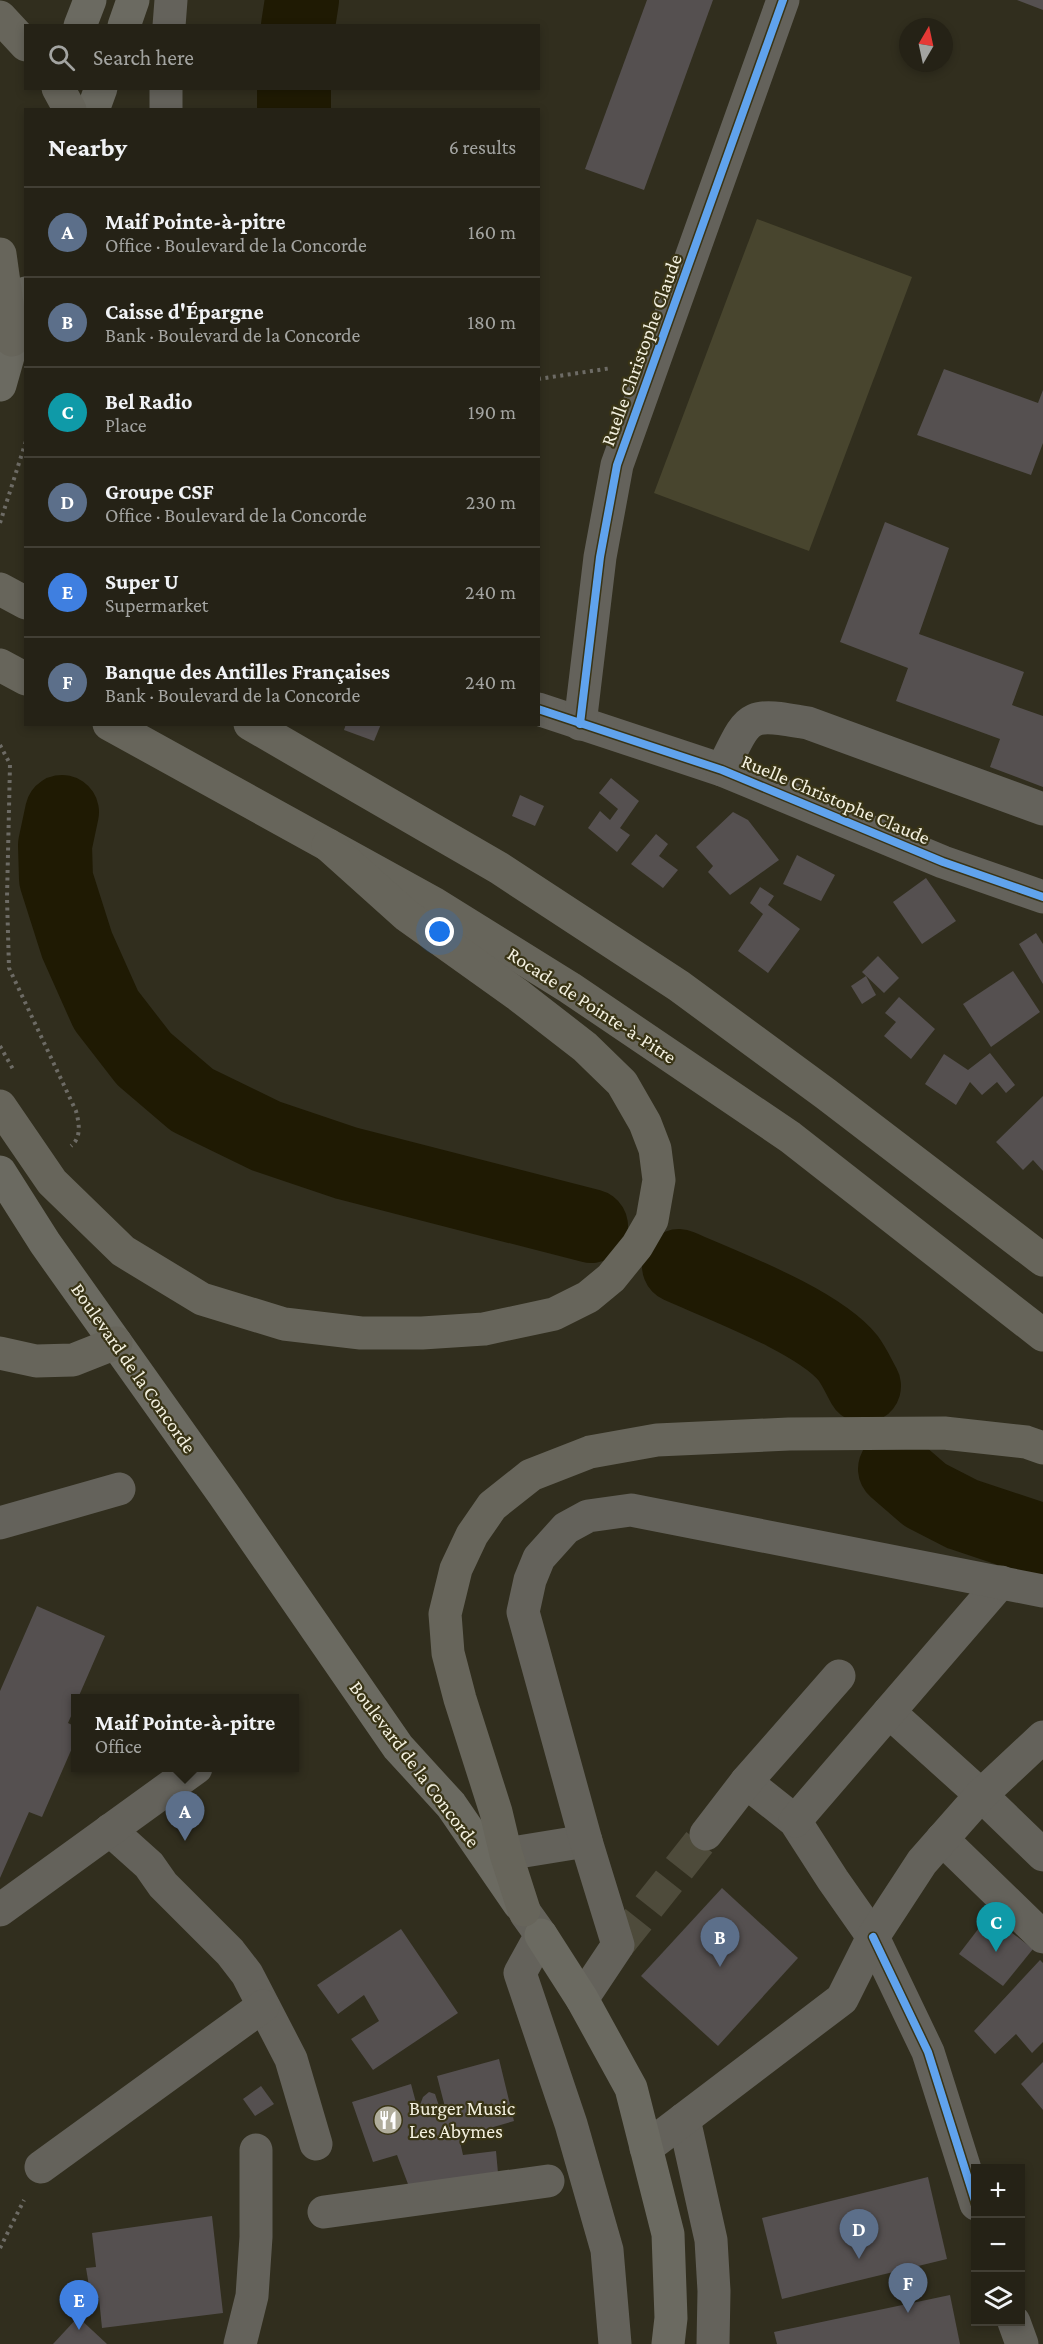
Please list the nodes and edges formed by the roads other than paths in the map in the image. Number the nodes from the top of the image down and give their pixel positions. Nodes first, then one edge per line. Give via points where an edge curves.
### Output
1 (90, 0) edge
2 (133, 0) edge
3 (171, 0) edge
4 (783, 0) edge
5 (0, 17) edge
6 (82, 24) edge
7 (125, 24) edge
8 (170, 24) edge
9 (24, 43) edge
10 (100, 90) edge
11 (166, 90) edge
12 (94, 108) edge
13 (166, 108) edge
14 (0, 254) edge
15 (24, 300) edge
16 (12, 340) junction
17 (0, 385) edge
18 (0, 590) edge
19 (24, 602) edge
20 (0, 665) edge
21 (24, 678) edge
22 (540, 710) edge
23 (580, 724) junction
24 (112, 726) edge
25 (253, 726) edge
26 (722, 770) junction
27 (1043, 809) edge
28 (328, 845) junction
29 (1043, 897) edge
30 (0, 1106) edge
31 (0, 1172) edge
32 (1043, 1260) edge
33 (1043, 1335) edge
34 (116, 1343) junction
35 (0, 1353) edge
36 (1043, 1448) edge
37 (119, 1489) dead end
38 (0, 1523) edge
39 (1001, 1582) junction
40 (1043, 1591) edge
41 (839, 1676) dead end
42 (889, 1712) junction
43 (1043, 1737) edge
44 (189, 1772) edge
45 (746, 1782) junction
46 (981, 1795) junction
47 (795, 1821) junction
48 (110, 1830) junction
49 (706, 1834) tunnel mouth
50 (942, 1839) junction
51 (586, 1841) junction
52 (506, 1854) junction
53 (1043, 1855) edge
54 (0, 1910) edge
55 (533, 1923) junction
56 (873, 1937) junction
57 (1043, 1937) edge
58 (582, 1999) junction
59 (263, 2006) junction
60 (684, 2119) junction
61 (316, 2144) dead end
62 (646, 2148) junction
63 (256, 2150) dead end
64 (41, 2167) road end
65 (548, 2181) dead end
66 (971, 2191) edge
67 (324, 2212) dead end
68 (1015, 2326) edge
69 (240, 2344) edge
70 (615, 2344) edge
71 (668, 2344) edge
72 (713, 2344) edge
73 (1022, 2344) edge

1 - 6 main road
2 - 7 main road
3 - 8 street
4 - 23 street, Ruelle Christophe Claude via 618,465 600,557
5 - 9 highway
10 - 12 main road
11 - 13 street
14 - 16 highway
15 - 16 main road
16 - 17 main road
18 - 19 highway
20 - 21 highway
22 - 23 street, Ruelle Christophe Claude
23 - 26 street, Ruelle Christophe Claude
24 - 28 highway, Rocade de Pointe-à-Pitre
25 - 32 highway via 499,868 679,986
26 - 27 street via 742,728 752,720 770,716 808,723
26 - 29 street, Ruelle Christophe Claude via 943,862
28 - 30 highway via 406,915 585,1047 622,1083 645,1123 659,1180 652,1220 638,1246 588,1298 554,1314 484,1329 422,1333 361,1333 284,1324 202,1299 115,1244 52,1182
28 - 33 highway, Rocade de Pointe-à-Pitre via 435,904 570,988 790,1137
31 - 34 main road, Boulevard de la Concorde
34 - 35 highway via 73,1360 36,1361
34 - 55 main road, Boulevard de la Concorde via 398,1747 451,1805
36 - 52 highway via 1026,1442 944,1433 657,1440 590,1452 531,1475 492,1506 472,1535 456,1569 445,1614 448,1653
37 - 38 street
39 - 40 street
39 - 42 street
39 - 51 street via 631,1510 588,1516 566,1528 539,1558 523,1612
41 - 45 street
42 - 46 street
42 - 47 street
43 - 46 street
44 - 48 street
45 - 47 street
45 - 49 street
46 - 50 street
46 - 53 street
47 - 56 street
48 - 54 street
48 - 59 street via 149,1865 163,1886 230,1952 247,1974
50 - 56 street via 922,1862
50 - 57 street
51 - 52 street
51 - 58 street via 618,1945
52 - 55 highway
55 - 58 main road, Boulevard de la Concorde
55 - 70 street via 520,1973 572,2124 607,2250
56 - 60 street via 842,1999
56 - 66 street via 928,2052
58 - 62 main road, Boulevard de la Concorde via 631,2088
59 - 61 street via 291,2059
59 - 64 street
60 - 62 street
60 - 72 street via 711,2240
62 - 71 main road, Boulevard de la Concorde via 668,2234
63 - 69 street via 252,2296
65 - 67 street
68 - 73 street

